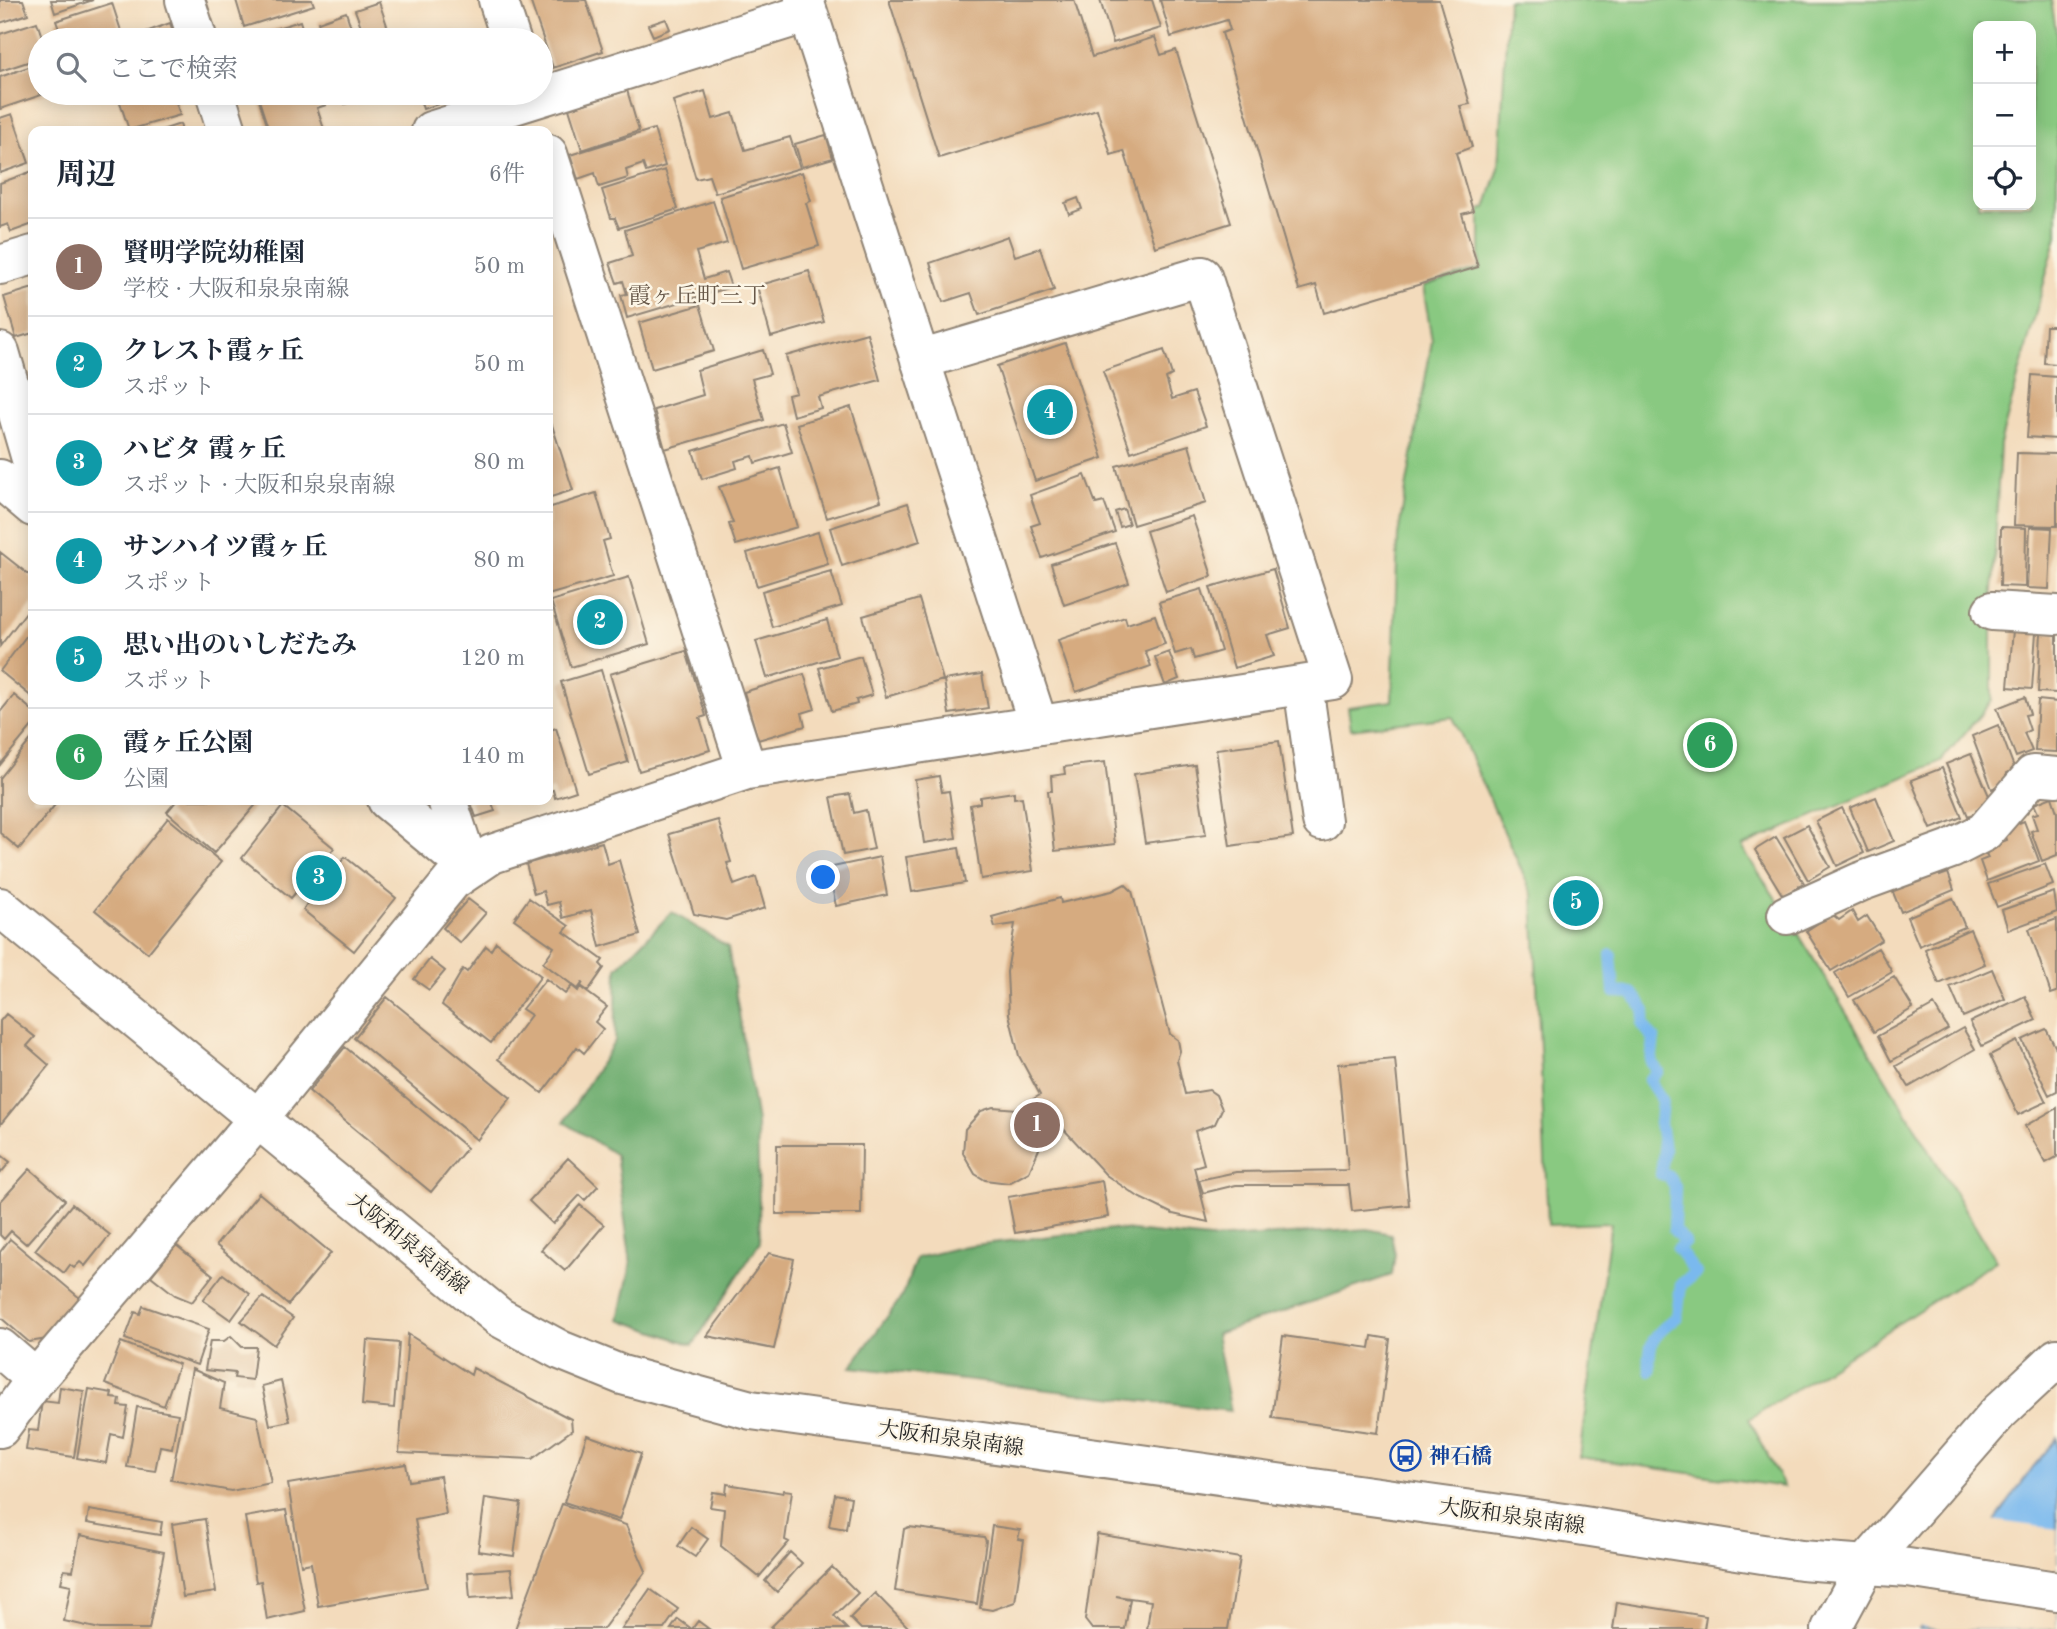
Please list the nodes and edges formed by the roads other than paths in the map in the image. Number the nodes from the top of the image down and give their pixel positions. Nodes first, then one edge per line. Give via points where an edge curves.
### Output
1 (185, 0) edge
2 (498, 0) edge
3 (806, 6) edge
4 (194, 28) edge
5 (507, 28) edge
6 (553, 101) edge
7 (219, 105) edge
8 (533, 108) edge
9 (225, 126) edge
10 (453, 126) edge
11 (553, 169) edge
12 (28, 257) edge
13 (0, 265) edge
14 (0, 352) edge
15 (920, 360) junction
16 (28, 449) edge
17 (0, 479) edge
18 (28, 503) edge
19 (1992, 611) dead end
20 (2057, 615) edge
21 (1303, 685) junction
22 (1038, 724) junction
23 (747, 770) junction
24 (2057, 777) edge
25 (393, 805) edge
26 (449, 805) edge
27 (1322, 821) dead end
28 (470, 869) junction
29 (0, 908) edge
30 (1787, 915) dead end
31 (257, 1120) junction
32 (0, 1348) edge
33 (2057, 1358) edge
34 (36, 1379) junction
35 (0, 1428) edge
36 (1865, 1566) junction
37 (2057, 1591) edge
38 (1831, 1629) edge

1 - 4 street
2 - 5 street
3 - 6 street
3 - 15 street
7 - 9 street
8 - 10 street
11 - 23 street
12 - 13 street
14 - 16 street
15 - 21 street via 1202,276 1333,680
15 - 22 street
17 - 18 street
19 - 20 street
21 - 22 street
21 - 27 street
22 - 23 street
23 - 28 street via 492,854
24 - 30 street via 2033,775 1984,832 1951,849
25 - 28 street
26 - 28 street
28 - 31 street via 452,881
29 - 31 street, 大阪和泉泉南線
31 - 34 street
31 - 36 street, 大阪和泉泉南線 via 499,1317 622,1376 751,1410
32 - 34 street
33 - 36 street via 1998,1413
34 - 35 street
36 - 37 street, 大阪和泉泉南線 via 1908,1568
36 - 38 street

